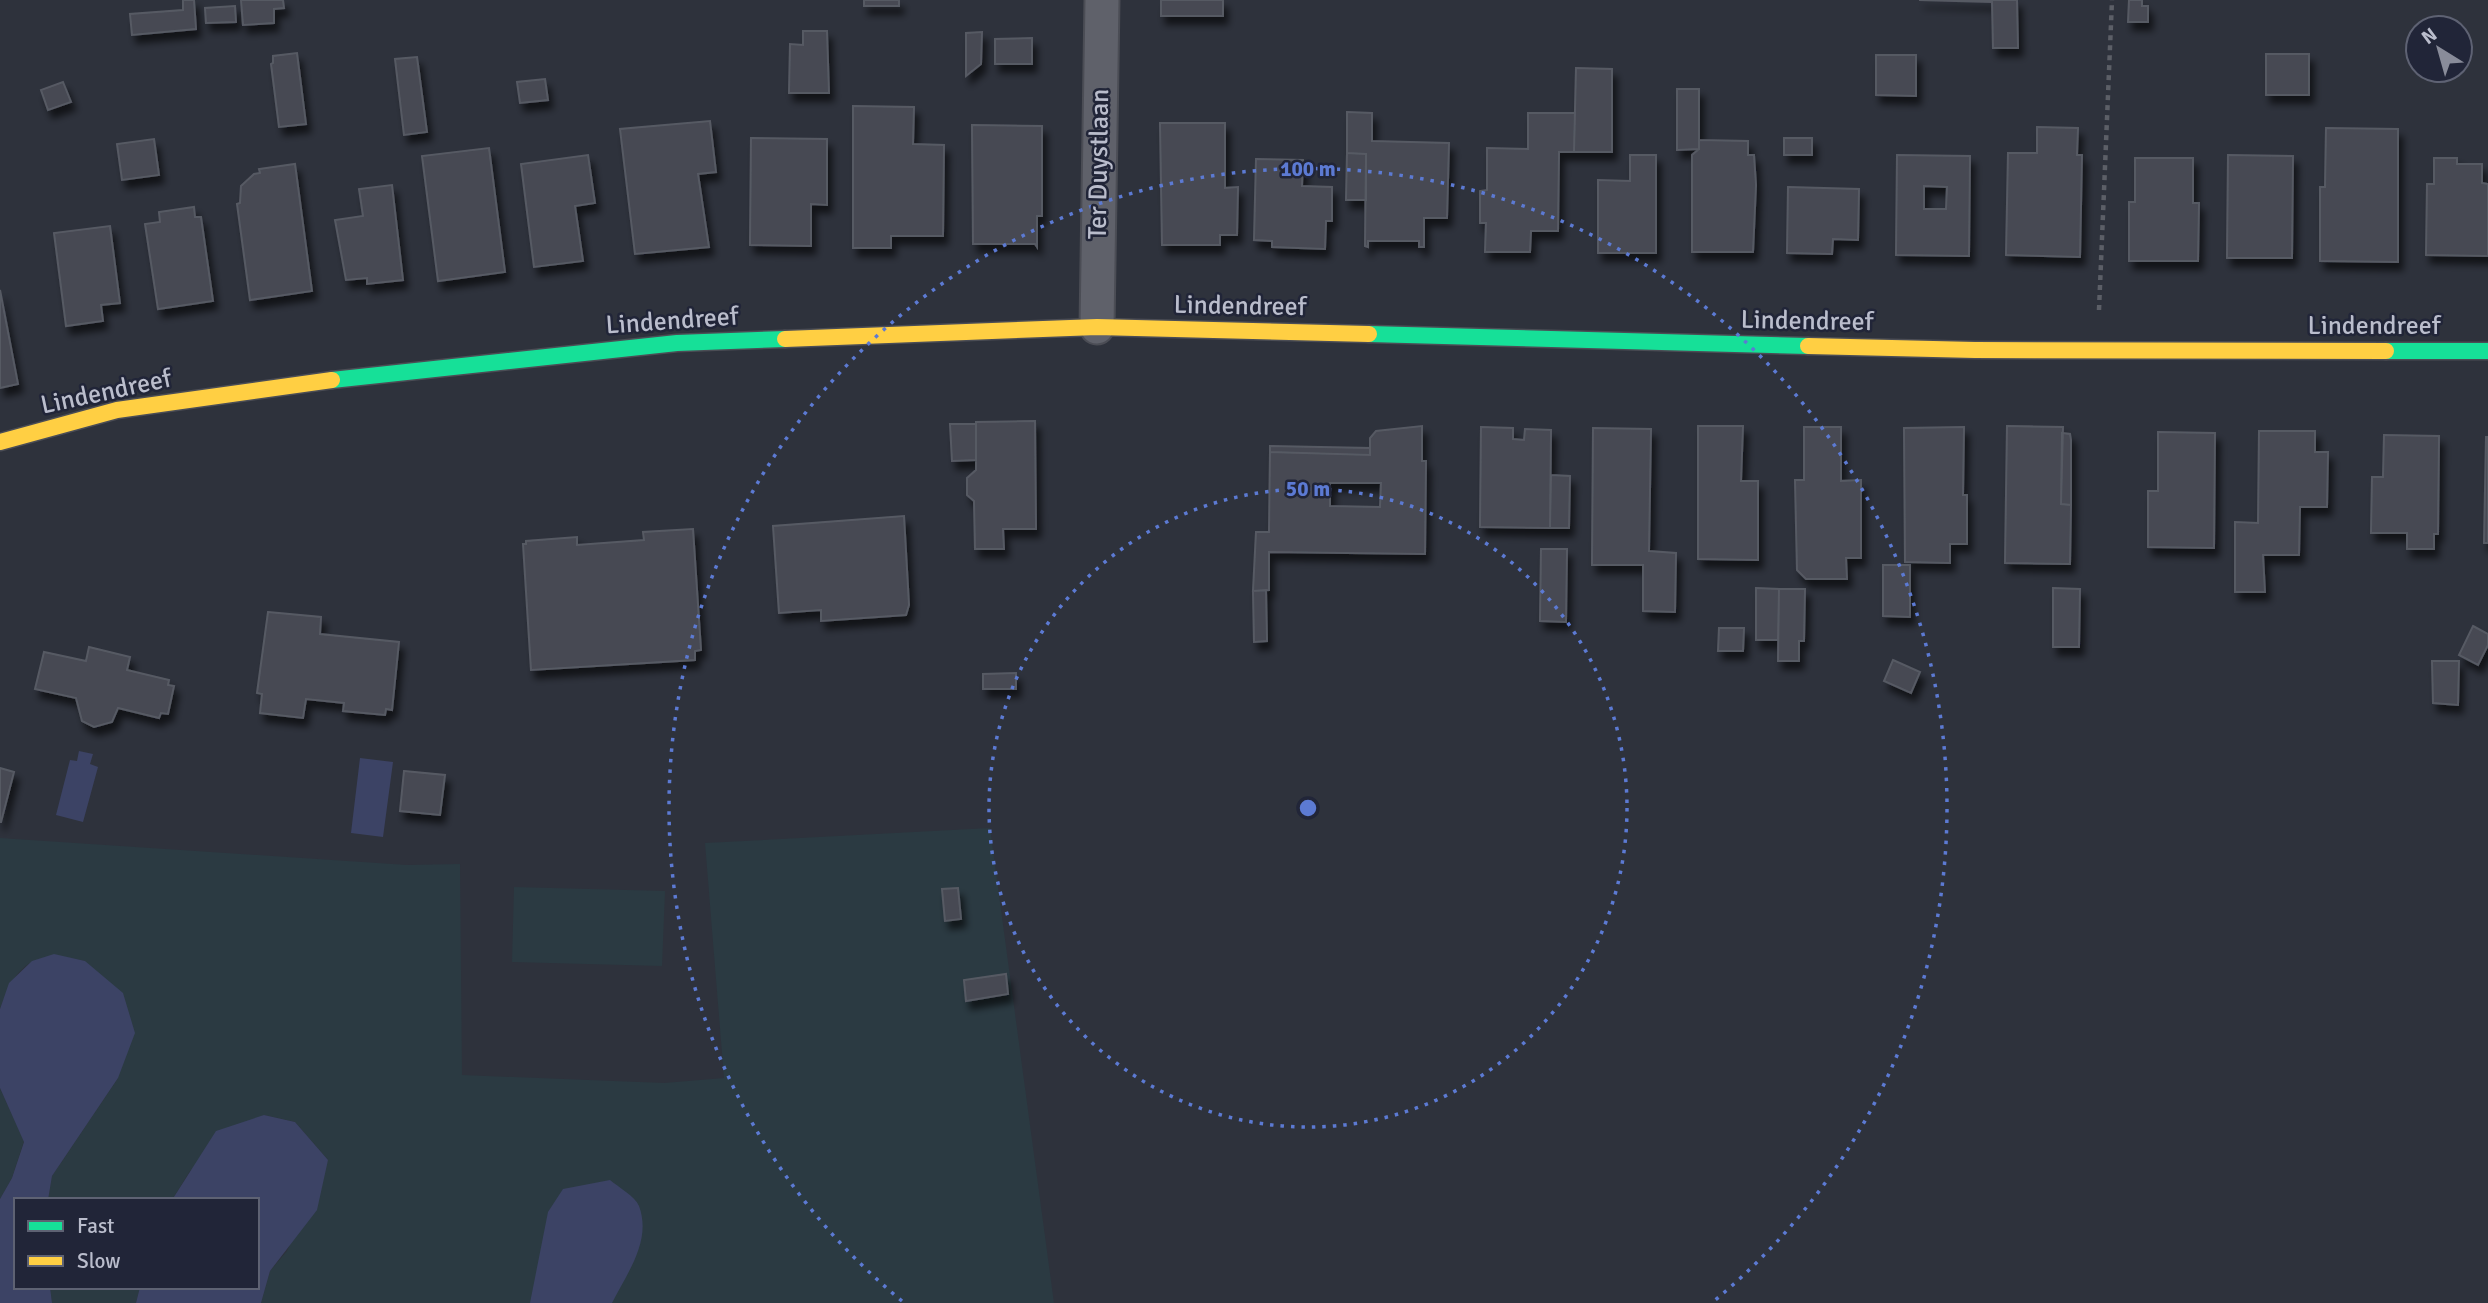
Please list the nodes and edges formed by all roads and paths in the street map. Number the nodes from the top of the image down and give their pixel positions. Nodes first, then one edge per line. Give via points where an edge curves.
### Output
1 (1102, 0) edge
2 (2112, 0) edge
3 (1097, 327) junction
4 (2097, 350) junction
5 (2488, 351) edge
6 (0, 442) edge

1 - 3 street, Ter Duystlaan
2 - 4 path
3 - 4 street, Lindendreef
3 - 6 street, Lindendreef via 677,343 383,373 117,410
4 - 5 street, Lindendreef

